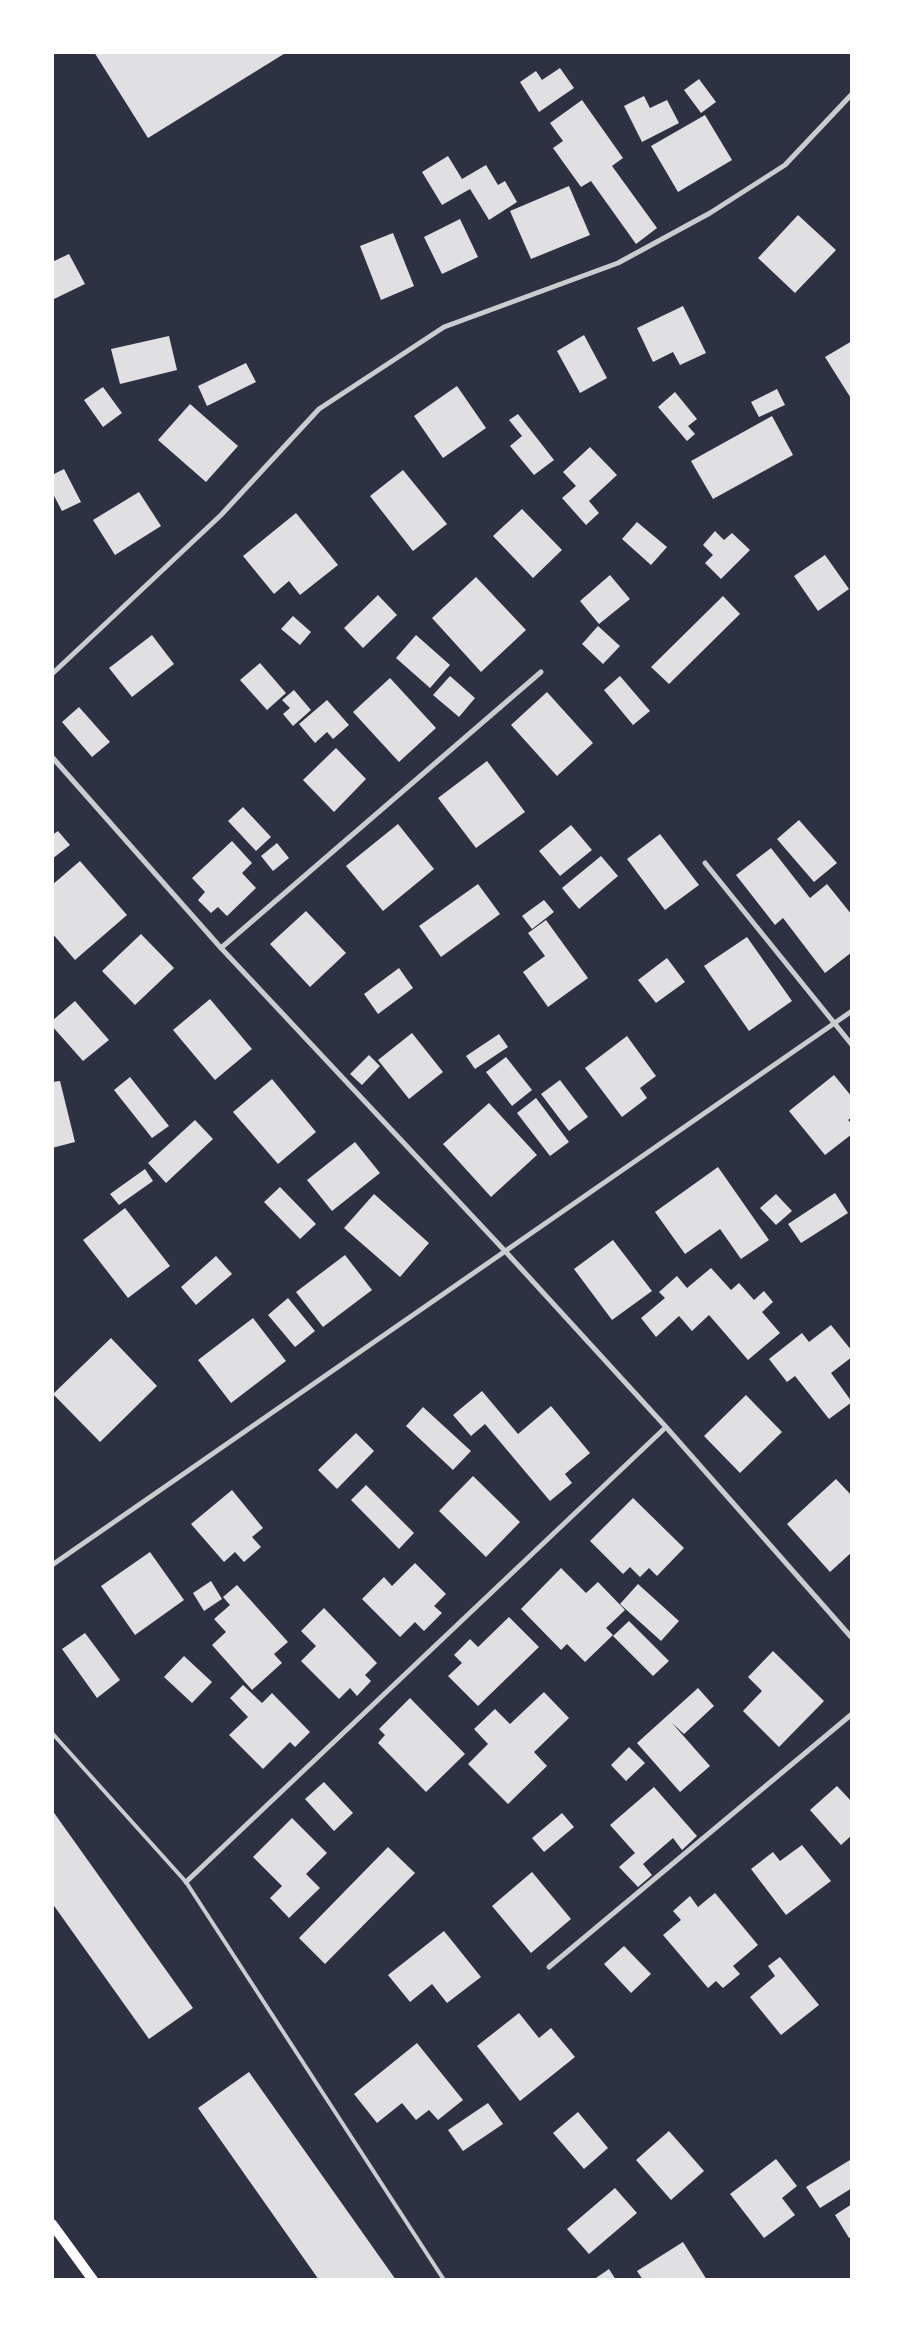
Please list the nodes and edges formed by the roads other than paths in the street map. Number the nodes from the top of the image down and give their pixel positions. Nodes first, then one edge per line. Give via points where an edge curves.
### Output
1 (852, 94) edge
2 (541, 672) dead end
3 (52, 674) edge
4 (52, 757) edge
5 (705, 863) dead end
6 (220, 948) junction
7 (852, 1011) edge
8 (835, 1024) junction
9 (852, 1045) edge
10 (505, 1251) junction
11 (666, 1427) junction
12 (52, 1565) edge
13 (852, 1638) edge
14 (852, 1714) edge
15 (52, 1734) edge
16 (186, 1882) junction
17 (549, 1967) dead end
18 (52, 2224) edge
19 (93, 2280) edge
20 (444, 2280) edge

1 - 3 street via 785,165 710,213 618,263 444,327 319,409 221,515
2 - 6 street
4 - 6 street
5 - 8 street
6 - 10 street
7 - 8 street
8 - 9 street
8 - 10 street
10 - 11 street
10 - 12 street
11 - 13 street
11 - 16 street
14 - 17 street
15 - 16 lane
16 - 20 lane
18 - 19 main road

